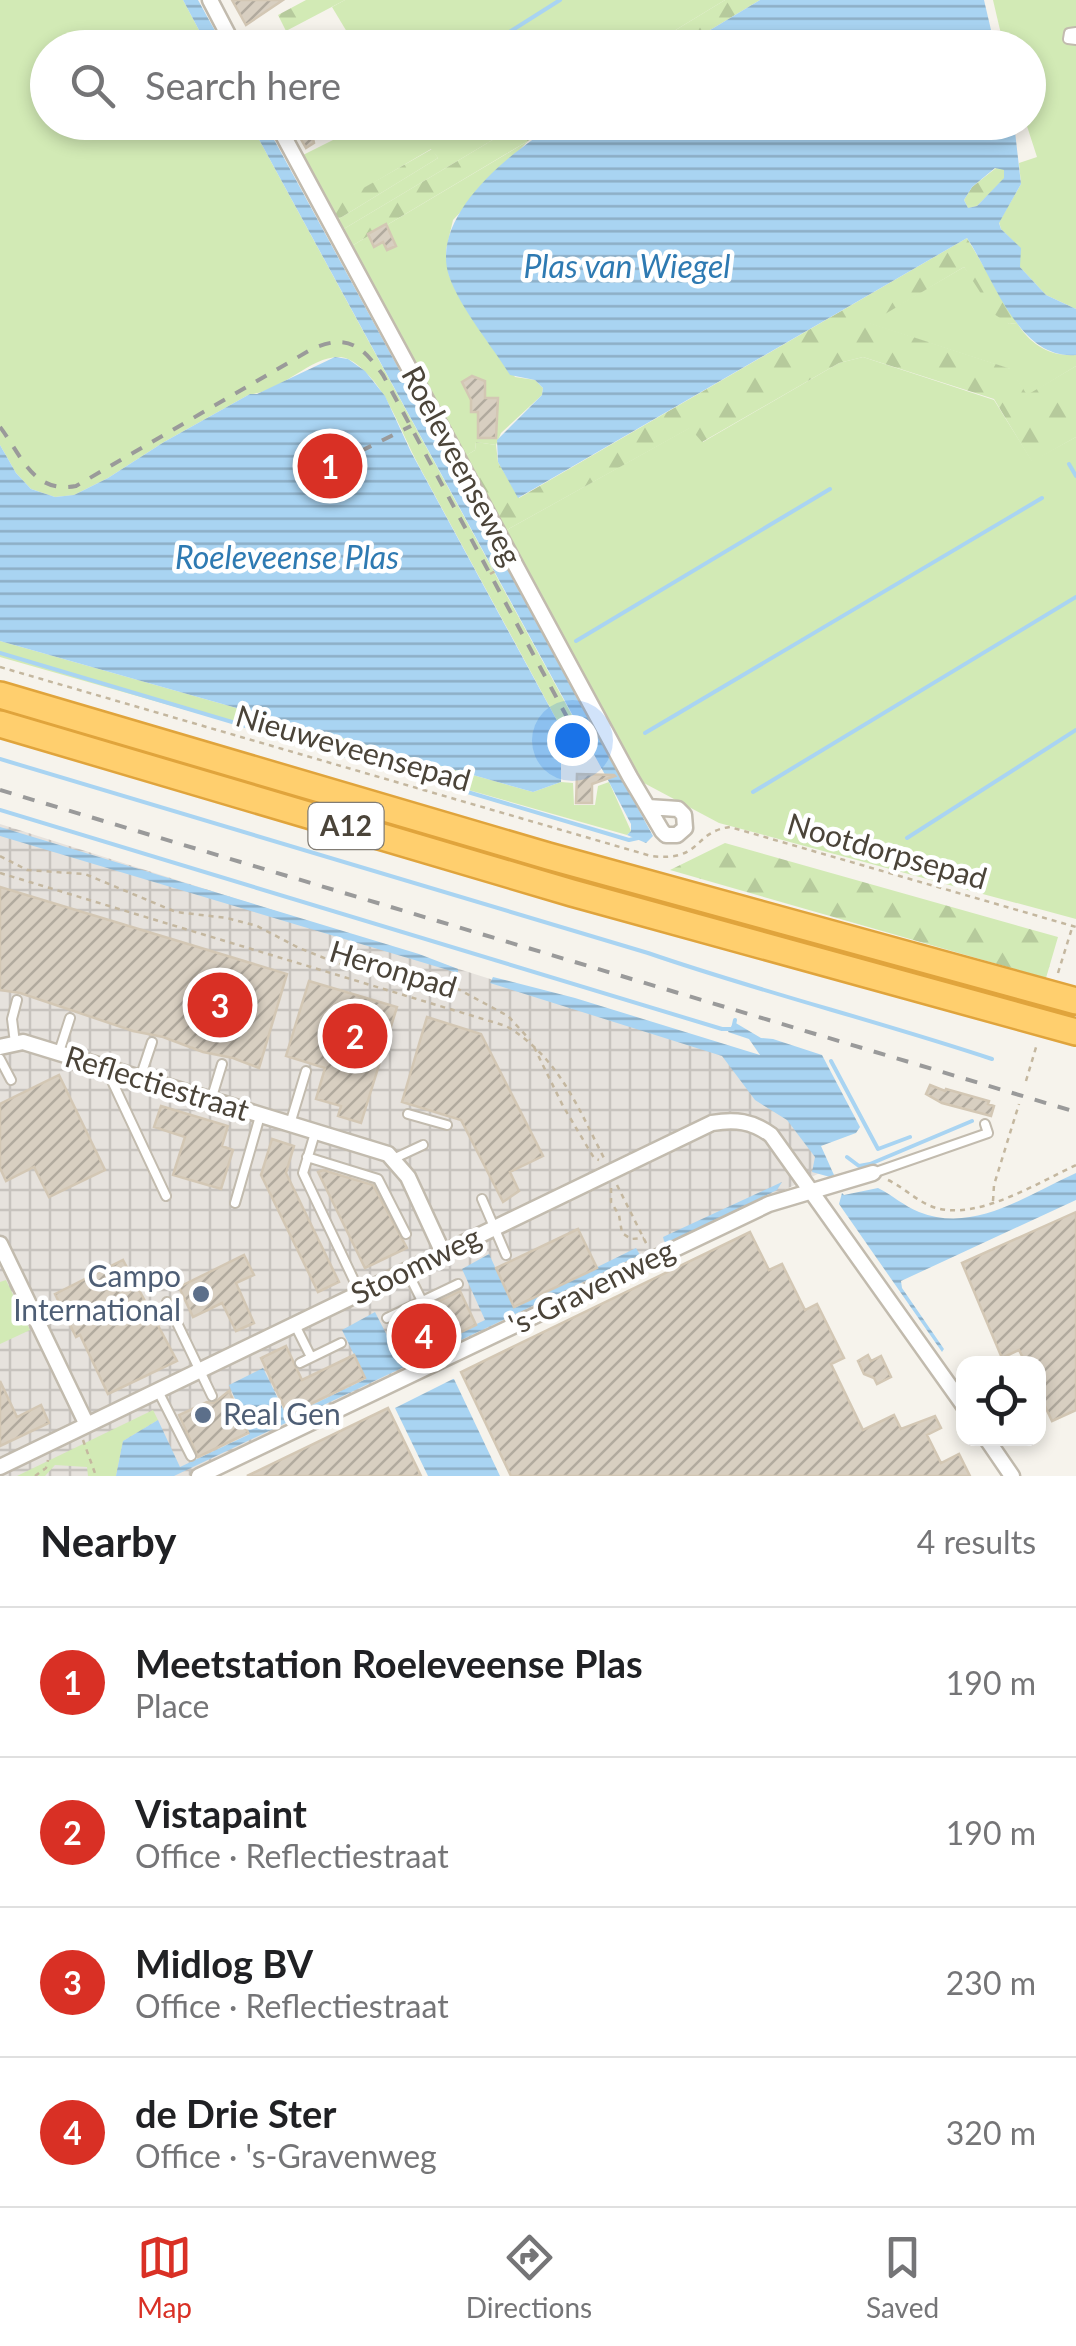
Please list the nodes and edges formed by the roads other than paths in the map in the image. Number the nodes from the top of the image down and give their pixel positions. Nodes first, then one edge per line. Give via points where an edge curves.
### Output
1 (210, 0) edge
2 (226, 30) edge
3 (1076, 32) edge
4 (1076, 40) edge
5 (286, 140) edge
6 (0, 695) edge
7 (0, 724) edge
8 (648, 808) dead end
9 (16, 1000) dead end
10 (1076, 1001) edge
11 (70, 1018) dead end
12 (1076, 1032) edge
13 (152, 1042) dead end
14 (8, 1045) edge
15 (58, 1053) junction
16 (0, 1059) edge
17 (222, 1064) dead end
18 (114, 1070) junction
19 (306, 1071) dead end
20 (140, 1078) junction
21 (11, 1080) dead end
22 (211, 1100) junction
23 (408, 1114) dead end
24 (260, 1115) junction
25 (290, 1124) junction
26 (984, 1124) dead end
27 (447, 1125) dead end
28 (315, 1132) junction
29 (424, 1145) dead end
30 (307, 1157) junction
31 (393, 1158) junction
32 (873, 1174) joint
33 (812, 1191) junction
34 (166, 1196) dead end
35 (482, 1200) dead end
36 (235, 1203) dead end
37 (494, 1228) junction
38 (406, 1234) dead end
39 (0, 1244) edge
40 (443, 1254) junction
41 (506, 1255) dead end
42 (407, 1271) junction
43 (458, 1284) dead end
44 (360, 1294) junction
45 (422, 1301) junction
46 (168, 1302) dead end
47 (387, 1318) dead end
48 (294, 1325) junction
49 (341, 1342) dead end
50 (311, 1358) junction
51 (300, 1363) dead end
52 (200, 1371) junction
53 (158, 1391) junction
54 (956, 1395) edge
55 (212, 1396) dead end
56 (82, 1427) junction
57 (991, 1446) edge
58 (191, 1456) dead end
59 (0, 1467) edge
60 (199, 1476) edge
61 (1012, 1476) edge

1 - 2 street
3 - 4 lane via 1068,39
5 - 8 street, Roeleveenseweg
6 - 10 highway, A12
7 - 12 highway, A12 via 572,893
9 - 14 lane
11 - 15 lane
13 - 20 lane
14 - 15 street, Reflectiestraat
15 - 18 street, Reflectiestraat
16 - 21 lane
17 - 22 lane
18 - 20 street, Reflectiestraat
18 - 34 lane via 112,1081
19 - 25 lane
20 - 22 street, Reflectiestraat
22 - 24 street, Reflectiestraat
23 - 27 lane
24 - 25 street, Reflectiestraat
24 - 36 lane
25 - 28 street, Reflectiestraat
26 - 32 lane, 's-Gravenweg via 988,1132
28 - 30 lane
28 - 31 street, Reflectiestraat
29 - 31 lane
30 - 38 lane via 378,1178
30 - 44 lane via 303,1173
31 - 40 street
32 - 33 street, 's-Gravenweg
33 - 37 street, Stoomweg via 771,1135 730,1120 610,1168
33 - 54 street, Stoomweg
33 - 60 street, 's-Gravenweg via 769,1204
35 - 37 lane
37 - 40 street, Stoomweg
37 - 41 lane
39 - 56 street
40 - 42 street, Stoomweg
42 - 44 street, Stoomweg
42 - 45 lane
43 - 45 lane
44 - 48 street, Stoomweg
45 - 47 lane
46 - 52 lane
48 - 50 lane
48 - 52 street, Stoomweg
49 - 50 lane
50 - 51 lane
52 - 53 street, Stoomweg
52 - 55 lane
53 - 56 street, Stoomweg
53 - 58 lane
56 - 59 street, Stoomweg
57 - 61 street

